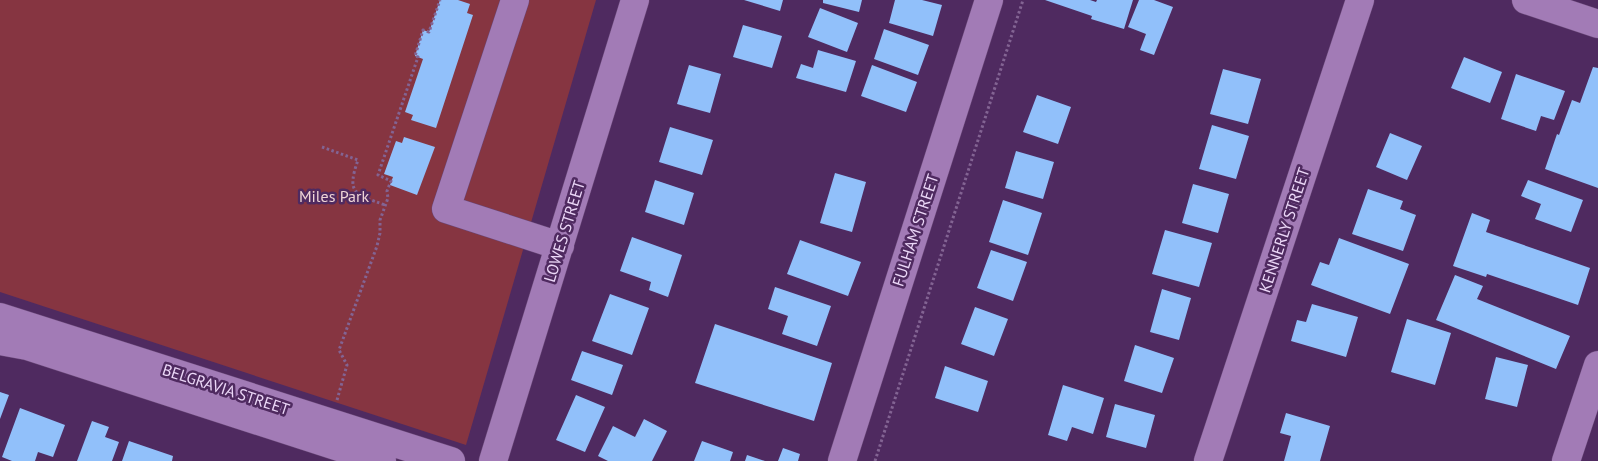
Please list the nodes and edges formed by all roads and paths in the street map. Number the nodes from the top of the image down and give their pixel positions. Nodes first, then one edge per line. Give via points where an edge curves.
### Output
1 (440, 0) edge
2 (515, 0) edge
3 (635, 0) edge
4 (989, 0) edge
5 (1023, 0) edge
6 (1360, 0) edge
7 (1526, 0) edge
8 (1598, 24) edge
9 (322, 147) dead end
10 (386, 205) junction
11 (560, 246) junction
12 (0, 318) edge
13 (0, 341) edge
14 (1598, 365) edge
15 (336, 405) dead end
16 (382, 461) edge
17 (451, 461) edge
18 (494, 461) edge
19 (842, 461) edge
20 (875, 461) edge
21 (1208, 461) edge
22 (1566, 461) edge

1 - 10 path via 429,32 423,30 414,56 418,57 378,175 391,181
2 - 11 street via 446,209
3 - 11 street, LOWES STREET
4 - 19 street, FULHAM STREET
5 - 20 path
6 - 21 street, KENNERLY STREET
7 - 8 street
9 - 10 path via 358,160 352,179 356,191
10 - 15 path via 380,220 377,246 339,350 347,365
11 - 18 street, LOWES STREET
12 - 17 street, BELGRAVIA STREET
13 - 16 street, BELGRAVIA STREET via 27,346
14 - 22 street

